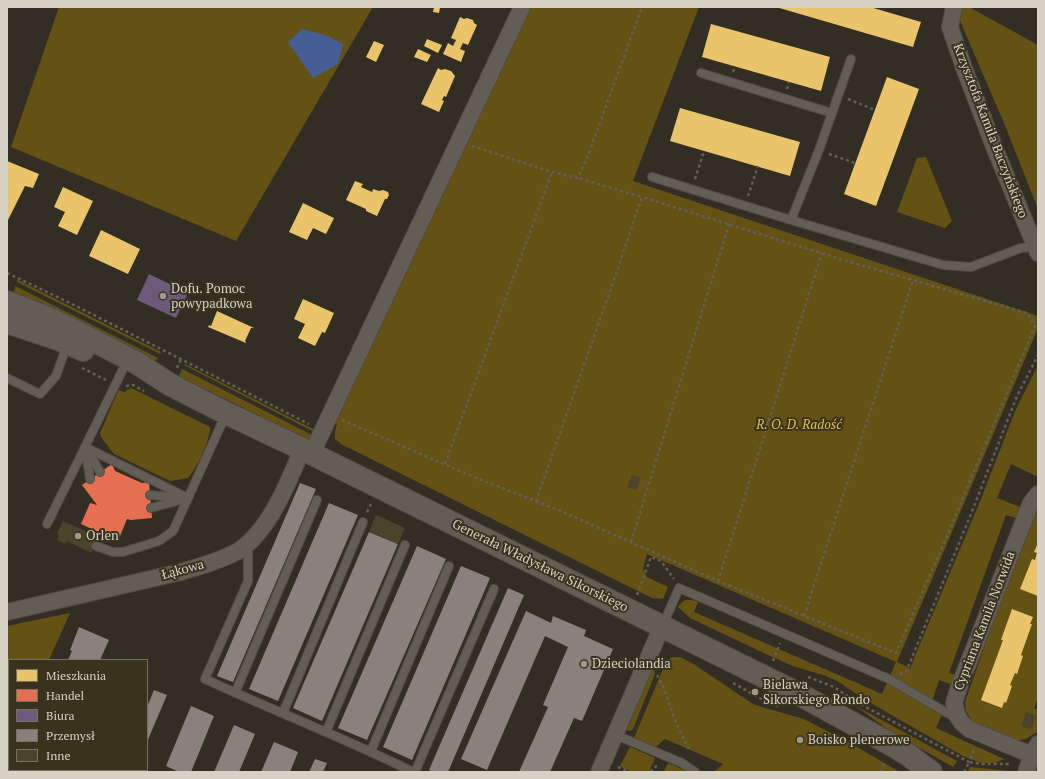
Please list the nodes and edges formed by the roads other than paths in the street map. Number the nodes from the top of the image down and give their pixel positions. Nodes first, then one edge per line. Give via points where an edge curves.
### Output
1 (522, 7) edge
2 (954, 7) edge
3 (851, 59) dead end
4 (701, 73) dead end
5 (832, 114) junction
6 (652, 177) dead end
7 (791, 220) junction
8 (1037, 250) edge
9 (7, 302) edge
10 (7, 322) edge
11 (70, 345) junction
12 (125, 371) junction
13 (7, 378) edge
14 (226, 413) junction
15 (85, 447) junction
16 (307, 451) junction
17 (100, 472) dead end
18 (90, 479) dead end
19 (1038, 494) edge
20 (150, 495) dead end
21 (188, 498) junction
22 (317, 500) dead end
23 (151, 508) dead end
24 (363, 522) dead end
25 (47, 524) dead end
26 (248, 544) junction
27 (405, 545) dead end
28 (96, 546) dead end
29 (449, 566) dead end
30 (494, 589) dead end
31 (7, 612) edge
32 (662, 626) junction
33 (235, 693) junction
34 (283, 713) junction
35 (960, 719) junction
36 (326, 732) junction
37 (616, 735) junction
38 (1035, 749) edge
39 (371, 751) junction
40 (897, 756) junction
41 (1014, 768) edge
42 (414, 772) edge
43 (599, 772) edge
44 (695, 772) edge
45 (931, 772) edge
46 (948, 772) edge
47 (1026, 772) edge

1 - 16 street, Łąkowa
2 - 8 street, Krzysztofa Kamila Baczyńskiego via 950,28 995,149
3 - 5 lane
4 - 5 lane
5 - 7 lane
6 - 7 lane
7 - 8 lane via 942,264 971,267 1021,248
9 - 11 main road, Generała Władysława Sikorskiego via 48,318
10 - 11 main road, Generała Władysława Sikorskiego
11 - 12 main road, Generała Władysława Sikorskiego
11 - 13 lane via 56,376 40,394
12 - 14 main road, Generała Władysława Sikorskiego via 169,384
12 - 15 lane
14 - 16 main road, Generała Władysława Sikorskiego
14 - 21 lane
15 - 17 lane
15 - 18 lane
15 - 21 lane
15 - 25 lane
16 - 26 street, Łąkowa via 270,516
16 - 32 main road, Generała Władysława Sikorskiego
19 - 35 street, Cypriana Kamila Norwida via 1028,510 959,687 954,703
20 - 21 lane
21 - 23 lane
21 - 28 lane via 173,530 159,541 123,552 113,552
22 - 33 lane
24 - 34 lane
26 - 31 street, Łąkowa via 223,558 182,572
26 - 33 lane via 248,581 204,679
27 - 36 lane
29 - 39 lane
30 - 42 lane
32 - 35 lane via 678,588 889,679
32 - 37 street
32 - 40 main road, Generała Władysława Sikorskiego via 797,694
33 - 34 lane
34 - 36 lane
35 - 38 street via 969,729
36 - 39 lane
37 - 43 street
37 - 44 lane via 682,763
38 - 41 street via 1021,765
38 - 47 street
39 - 42 lane
40 - 45 main road, Generała Władysława Sikorskiego
40 - 46 main road, Generała Władysława Sikorskiego

